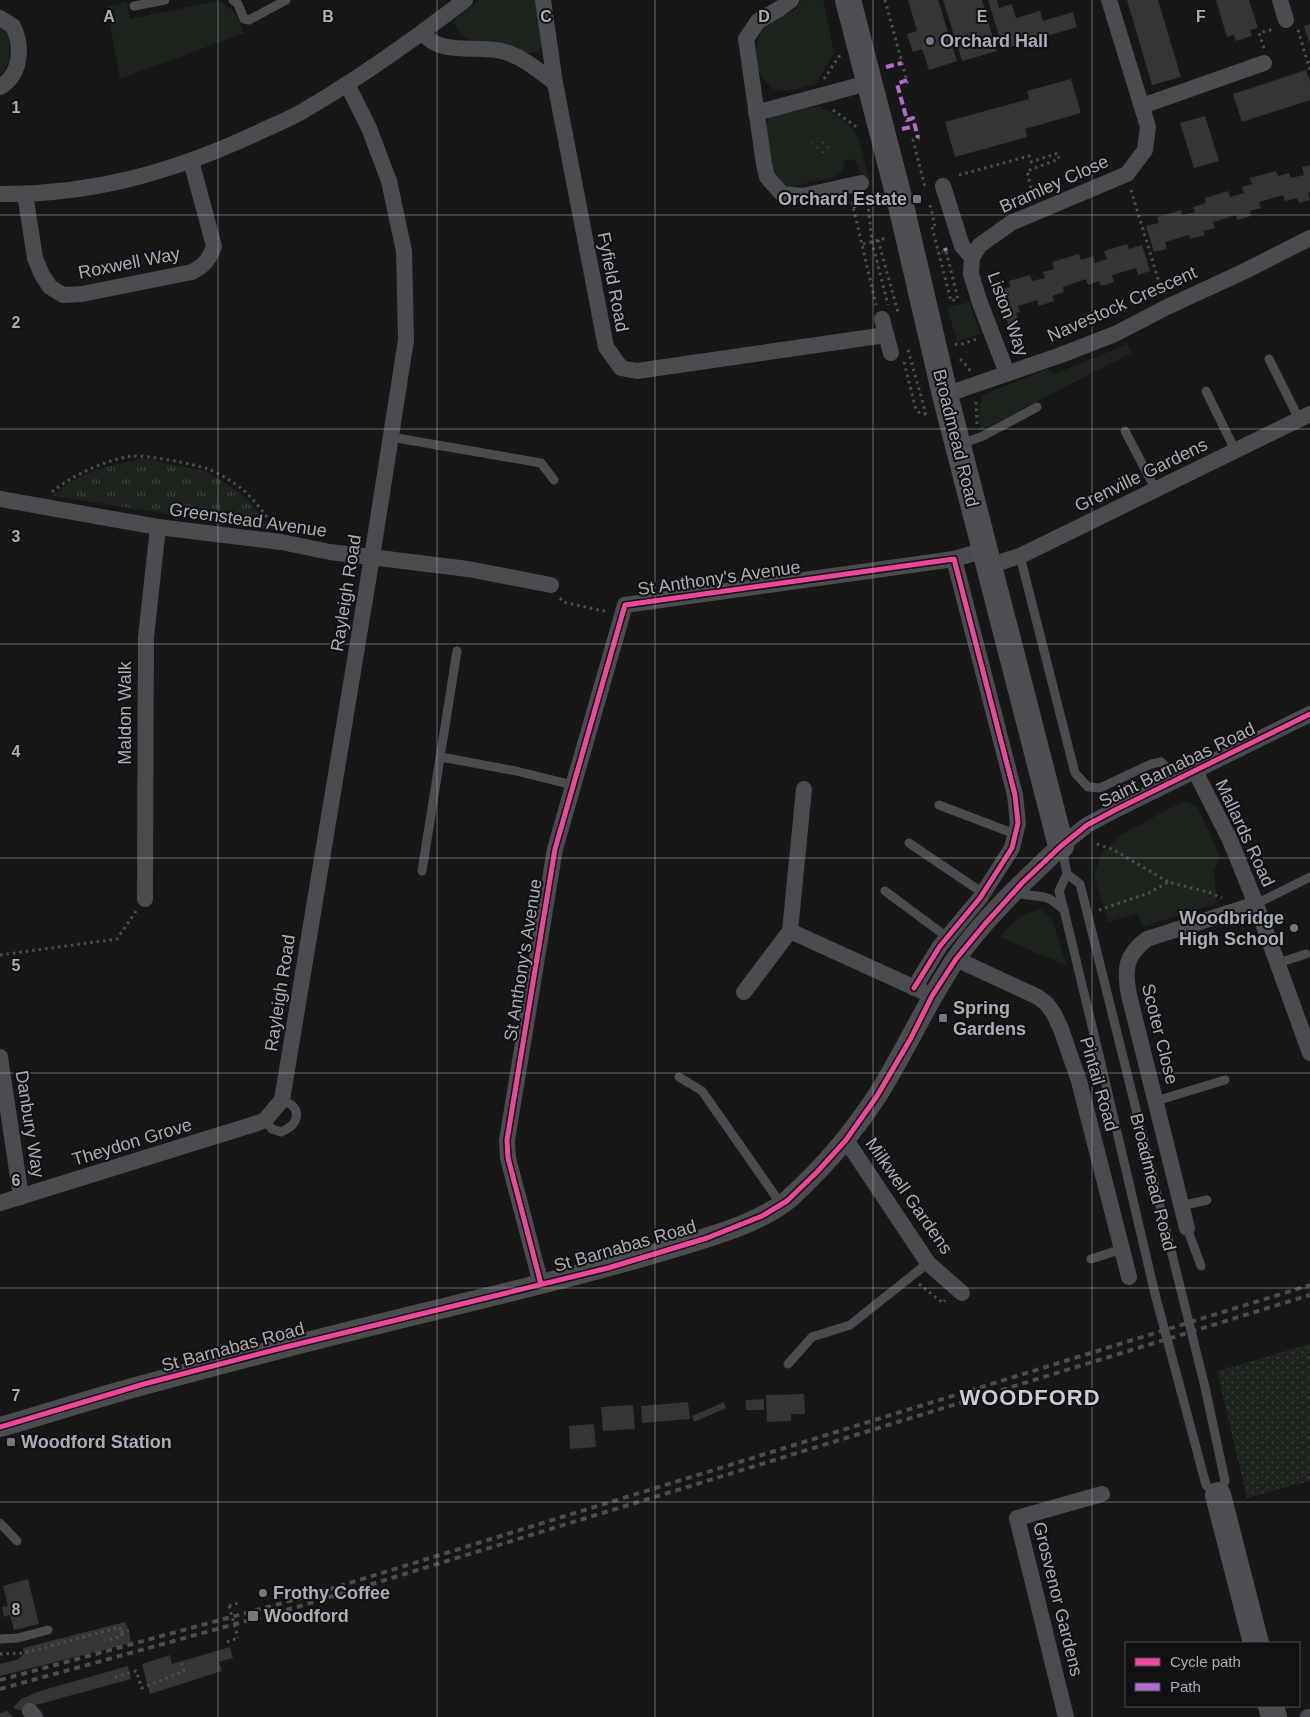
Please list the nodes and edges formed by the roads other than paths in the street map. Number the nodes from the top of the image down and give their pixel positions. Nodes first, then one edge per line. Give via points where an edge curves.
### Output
1 (165, 0) edge
2 (233, 0) edge
3 (286, 0) edge
4 (465, 0) edge
5 (543, 0) edge
6 (791, 0) edge
7 (848, 0) edge
8 (1109, 0) edge
9 (1280, 0) edge
10 (134, 6) dead end
11 (0, 18) edge
12 (1291, 23) road end
13 (423, 33) junction
14 (1264, 63) road end
15 (555, 83) junction
16 (868, 83) junction
17 (347, 84) junction
18 (0, 87) edge
19 (1142, 106) junction
20 (756, 112) junction
21 (192, 161) junction
22 (861, 183) dead end
23 (943, 186) dead end
24 (0, 194) edge
25 (25, 194) junction
26 (1310, 238) edge
27 (972, 257) junction
28 (891, 353) dead end
29 (1269, 359) dead end
30 (1008, 373) junction
31 (1206, 391) dead end
32 (934, 402) junction
33 (1037, 407) dead end
34 (1304, 416) edge
35 (1125, 431) dead end
36 (391, 437) junction
37 (958, 446) junction
38 (1235, 450) junction
39 (554, 480) dead end
40 (1156, 490) junction
41 (0, 498) edge
42 (158, 527) junction
43 (1020, 556) junction
44 (372, 557) junction
45 (986, 558) junction
46 (954, 559) junction
47 (551, 585) road end
48 (457, 651) dead end
49 (1310, 714) edge
50 (441, 757) junction
51 (1195, 772) junction
52 (1175, 781) junction
53 (573, 785) junction
54 (804, 789) dead end
55 (939, 805) dead end
56 (1015, 834) junction
57 (910, 843) dead end
58 (1061, 846) junction
59 (422, 872) dead end
60 (1067, 874) junction
61 (1310, 878) edge
62 (886, 891) dead end
63 (983, 893) junction
64 (1013, 893) junction
65 (144, 899) road end
66 (1249, 906) junction
67 (1064, 910) junction
68 (790, 931) junction
69 (947, 937) junction
70 (1306, 954) dead end
71 (956, 959) junction
72 (1278, 964) junction
73 (914, 988) junction
74 (744, 992) dead end
75 (932, 996) junction
76 (1310, 1053) edge
77 (0, 1057) edge
78 (679, 1076) dead end
79 (1226, 1080) dead end
80 (1156, 1101) junction
81 (273, 1111) joint
82 (846, 1140) junction
83 (21, 1197) junction
84 (1207, 1200) dead end
85 (0, 1203) edge
86 (782, 1204) junction
87 (1182, 1206) junction
88 (1187, 1228) joint
89 (1122, 1249) junction
90 (1091, 1259) dead end
91 (928, 1263) junction
92 (1201, 1266) dead end
93 (1129, 1277) dead end
94 (541, 1284) junction
95 (962, 1293) dead end
96 (788, 1364) dead end
97 (0, 1427) edge
98 (1102, 1494) dead end
99 (1218, 1496) junction
100 (0, 1523) edge
101 (17, 1541) dead end
102 (48, 1630) dead end
103 (0, 1638) edge
104 (1256, 1642) edge
105 (1066, 1717) edge

1 - 10 lane
2 - 3 lane via 244,19 249,20
4 - 13 street
5 - 15 street, Fyfield Road
6 - 20 street via 758,21 746,39
7 - 16 main road, Broadmead Road
8 - 19 street, Bramley Close
9 - 12 street
11 - 18 street via 14,26 19,46 17,69 9,82
13 - 15 street via 427,39 442,46 504,52
13 - 17 street
14 - 19 street
15 - 28 street, Fyfield Road via 606,347 621,368 637,371 881,321
16 - 20 street
16 - 32 main road, Broadmead Road via 899,197
17 - 21 street via 301,112
17 - 36 street, Rayleigh Road via 369,128 389,181 404,251 406,340
19 - 27 street, Bramley Close via 1148,127 1145,150 1126,174 1011,223 990,236
20 - 22 street via 766,177 782,194 803,196
21 - 25 street via 104,185
21 - 25 street, Roxwell Way via 214,246 209,259 192,272 91,293 63,294 50,287 35,258
23 - 27 street, Liston Way via 962,246
24 - 25 street
26 - 30 street, Navestock Crescent via 1115,334
27 - 30 street, Liston Way via 971,274
29 - 34 lane
30 - 32 street, Navestock Crescent
31 - 38 lane
32 - 37 main road, Broadmead Road
33 - 37 lane
34 - 38 street, Grenville Gardens
35 - 40 lane
36 - 39 lane via 541,463
36 - 44 street, Rayleigh Road
37 - 45 main road, Broadmead Road
38 - 40 street, Grenville Gardens
40 - 43 street, Grenville Gardens
41 - 42 street, Greenstead Avenue
42 - 44 street, Greenstead Avenue
42 - 65 street, Maldon Walk via 146,637
43 - 45 street, Grenville Gardens
43 - 52 lane via 1075,773 1088,787 1100,788 1161,762
44 - 47 street, Greenstead Avenue via 468,569
44 - 81 street, Rayleigh Road
45 - 46 street, St Anthony's Avenue
45 - 58 main road, Broadmead Road
46 - 53 street, St Anthony's Avenue via 625,605
46 - 56 street via 1014,795 1018,823
48 - 50 lane
49 - 51 street, Saint Barnabas Road
50 - 53 lane
50 - 59 lane
51 - 52 street, Saint Barnabas Road
51 - 66 street, Mallards Road via 1230,840
52 - 58 street, Saint Barnabas Road via 1087,825
53 - 94 street, St Anthony's Avenue via 555,849 506,1140
54 - 68 street
55 - 56 lane
56 - 63 street via 1012,848
57 - 63 lane
58 - 60 lane, Broadmead Road
58 - 64 street, St Barnabas Road
60 - 67 lane, Broadmead Road via 1059,891
60 - 99 lane, Broadmead Road, bridge via 1080,884 1205,1387 1226,1481
61 - 66 lane
62 - 69 lane
63 - 69 street
64 - 67 lane via 1050,900
64 - 71 street, St Barnabas Road
66 - 72 street, Mallards Road
66 - 80 street, Scoter Close via 1147,939 1131,954 1126,980
67 - 99 lane, Broadmead Road, bridge via 1155,1294 1206,1485
68 - 73 street
68 - 74 street
69 - 73 street
70 - 72 lane
71 - 75 street, St Barnabas Road
71 - 89 street, Pintail Road via 1038,997 1054,1014 1086,1104
72 - 76 street, Mallards Road
73 - 75 street
75 - 82 street, St Barnabas Road via 877,1096
77 - 83 street, Danbury Way
78 - 86 lane via 702,1091
79 - 80 lane
80 - 87 street, Scoter Close
81 - 83 street, Theydon Grove
82 - 86 street, St Barnabas Road
82 - 91 street, Milkwell Gardens
83 - 85 street, Theydon Grove
84 - 87 lane
86 - 94 street, St Barnabas Road via 762,1216 707,1238
87 - 88 street, Scoter Close
88 - 92 lane
89 - 90 lane
89 - 93 street, Pintail Road
91 - 95 street, Milkwell Gardens
91 - 96 lane via 850,1325 812,1337
94 - 97 street, St Barnabas Road via 144,1384
98 - 105 street, Grosvenor Gardens via 1017,1518
99 - 104 main road, Broadmead Road
100 - 101 lane
102 - 103 lane via 18,1638

